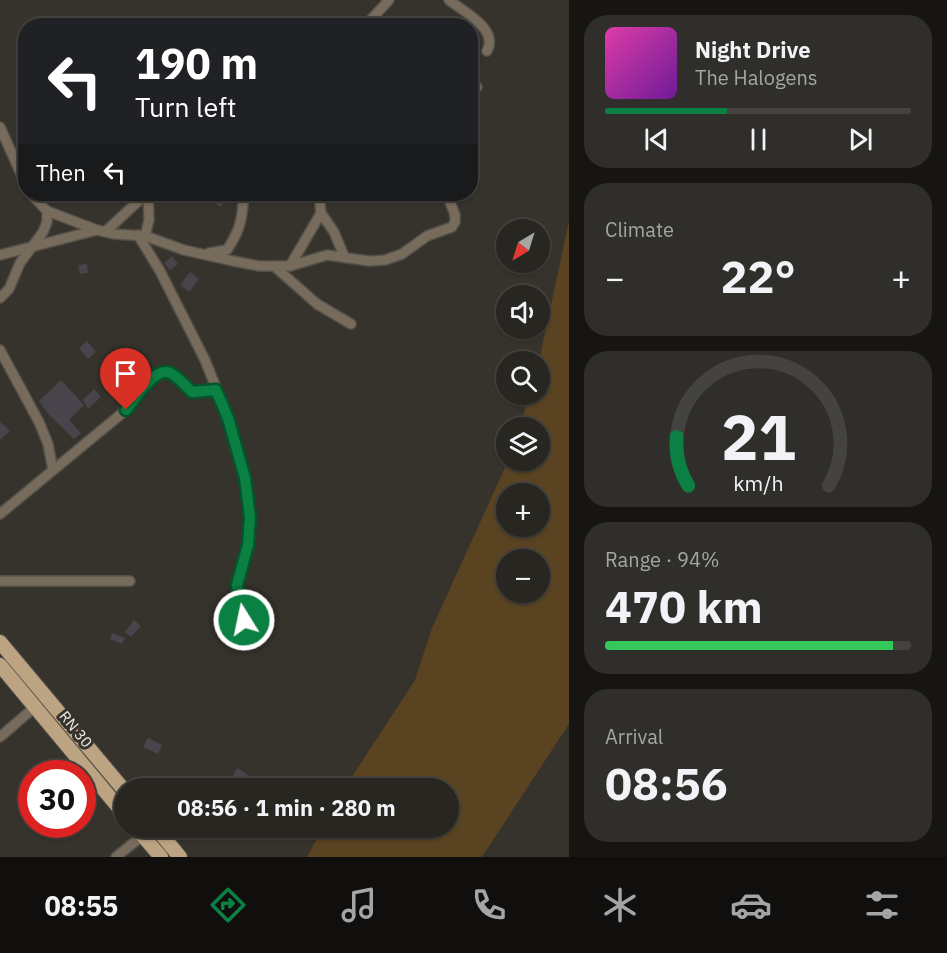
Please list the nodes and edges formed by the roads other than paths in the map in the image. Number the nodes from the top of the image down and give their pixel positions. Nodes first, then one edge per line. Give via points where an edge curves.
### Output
1 (389, 0) edge
2 (450, 0) edge
3 (372, 18) edge
4 (472, 18) edge
5 (478, 23) edge
6 (487, 51) dead end
7 (0, 127) edge
8 (18, 167) edge
9 (38, 201) edge
10 (138, 201) edge
11 (148, 201) edge
12 (243, 201) edge
13 (320, 201) edge
14 (450, 201) edge
15 (47, 211) junction
16 (321, 213) junction
17 (101, 231) junction
18 (141, 236) junction
19 (33, 247) junction
20 (226, 250) junction
21 (205, 254) junction
22 (0, 255) edge
23 (344, 256) junction
24 (233, 261) junction
25 (274, 266) junction
26 (290, 266) junction
27 (0, 298) edge
28 (351, 324) dead end
29 (0, 350) edge
30 (216, 390) junction
31 (53, 470) junction
32 (0, 514) edge
33 (0, 581) edge
34 (130, 581) dead end
35 (244, 620) dead end
36 (0, 642) edge
37 (0, 665) edge
38 (36, 706) junction
39 (0, 737) edge
40 (114, 778) edge
41 (114, 802) edge
42 (133, 838) edge
43 (144, 838) edge
44 (164, 838) edge
45 (116, 857) edge
46 (161, 857) edge
47 (180, 857) edge

1 - 3 street
2 - 4 street
5 - 6 street via 490,36
7 - 8 street
9 - 15 street
10 - 17 street
11 - 18 street via 149,220
12 - 20 street via 241,221
13 - 16 street
14 - 23 street via 455,215 452,226 427,236 402,254 369,261
15 - 17 street
15 - 19 street via 44,232
16 - 23 street
16 - 26 street
17 - 18 street
17 - 19 street
18 - 21 street
18 - 30 street via 200,350
19 - 22 street
19 - 27 street
20 - 21 street
20 - 24 street
21 - 24 street
23 - 26 street via 327,255
24 - 25 street
25 - 26 street
25 - 28 street via 316,304
29 - 31 street via 39,422
30 - 31 street via 192,392 174,375 161,372 126,410
30 - 35 street via 245,478 250,517 248,545 237,585
31 - 32 street
33 - 34 street
36 - 40 main road, RN 30
37 - 38 main road, RN 30 / RN 30
38 - 39 street
38 - 41 main road, RN 30 / RN 30
42 - 45 street
43 - 46 main road
44 - 47 main road

